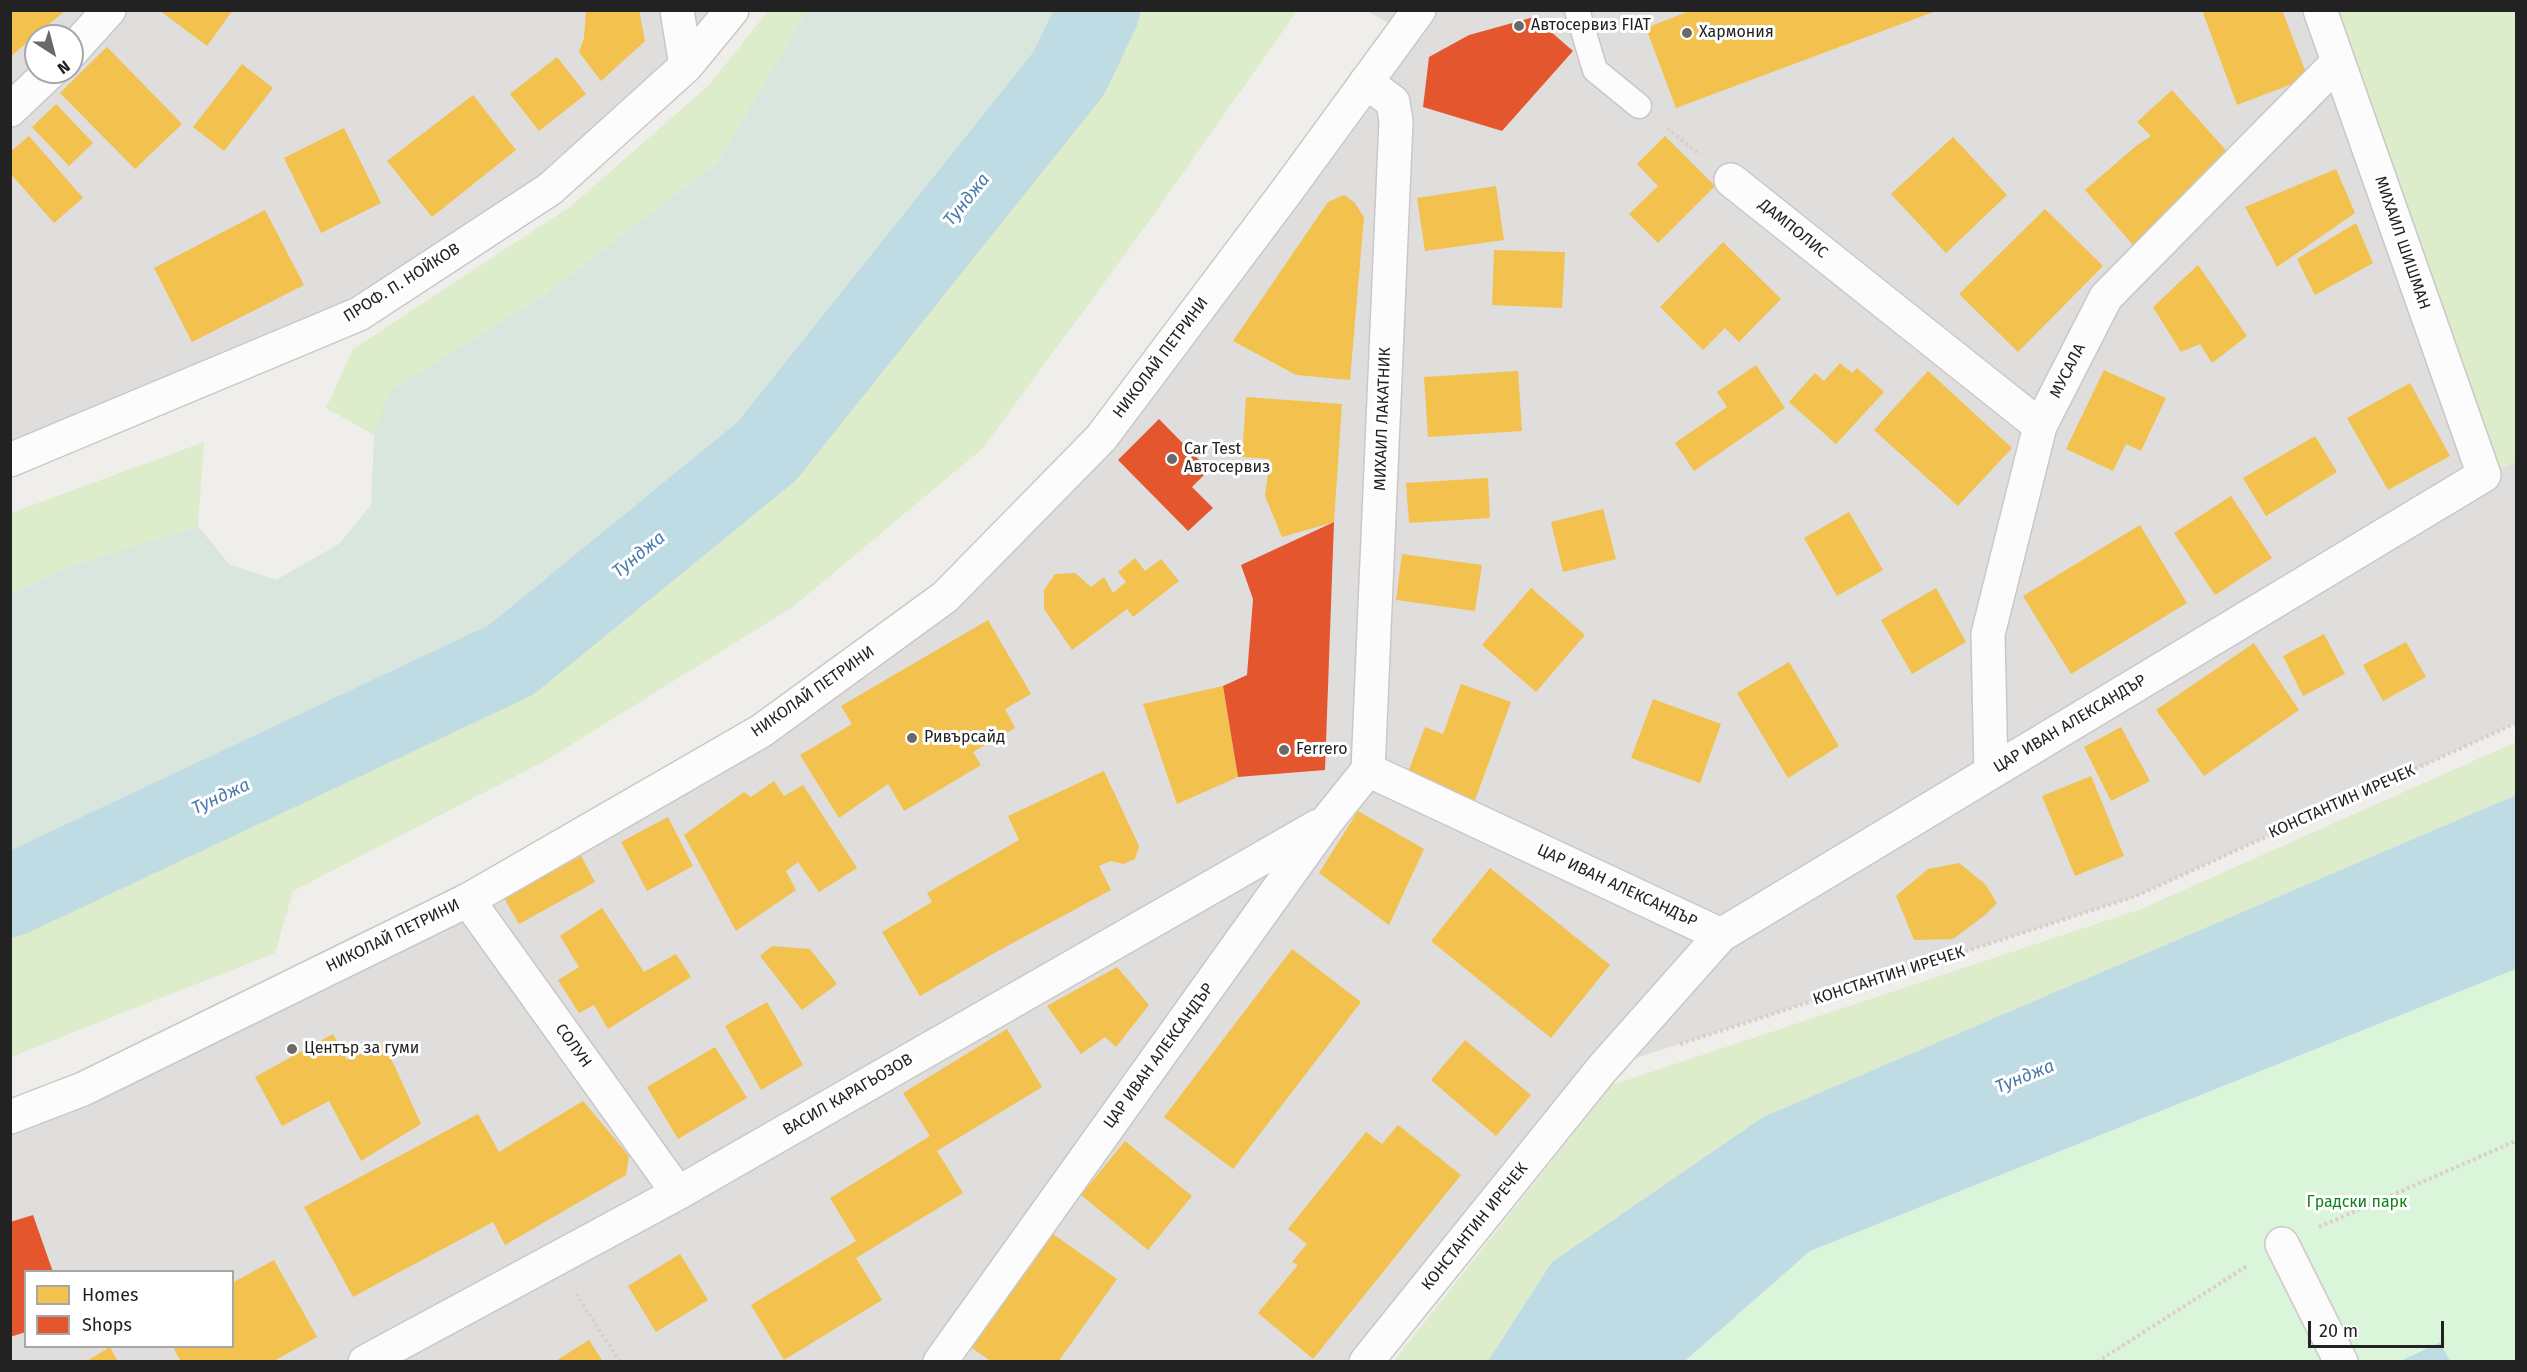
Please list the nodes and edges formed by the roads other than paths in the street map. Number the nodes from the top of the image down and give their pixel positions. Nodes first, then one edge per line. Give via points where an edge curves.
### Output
1 (109, 10) edge
2 (676, 10) edge
3 (732, 10) edge
4 (1577, 10) edge
5 (2320, 10) edge
6 (1416, 14) edge
7 (84, 38) edge
8 (2338, 62) junction
9 (686, 66) junction
10 (1366, 82) junction
11 (37, 84) edge
12 (1640, 106) road end
13 (10, 110) edge
14 (1731, 180) road end
15 (2040, 426) junction
16 (10, 460) edge
17 (2484, 475) joint
18 (1368, 770) junction
19 (1991, 772) junction
20 (1327, 821) junction
21 (468, 900) junction
22 (1721, 935) junction
23 (10, 1117) edge
24 (678, 1193) junction
25 (2282, 1244) dead end
26 (365, 1362) edge
27 (940, 1362) edge
28 (1366, 1362) edge
29 (2341, 1362) edge

1 - 7 street
2 - 9 street
3 - 9 street, ПРОФ. П. НОЙКОВ
4 - 12 lane via 1595,70
5 - 8 street, МИХАИЛ ШИШМАН
6 - 10 street, НИКОЛАЙ ПЕТРИНИ
8 - 15 street, МУСАЛА via 2106,297
8 - 17 street, МИХАИЛ ШИШМАН
9 - 16 street, ПРОФ. П. НОЙКОВ via 550,189 359,314
10 - 18 street, МИХАИЛ ЛАКАТНИК via 1393,102 1396,121
10 - 21 street, НИКОЛАЙ ПЕТРИНИ via 1101,438 945,597 761,731
11 - 13 street
14 - 15 street, ДАМПОЛИС
15 - 19 street, МУСАЛА via 1988,634
17 - 19 street, ЦАР ИВАН АЛЕКСАНДЪР
18 - 20 street, ЦАР ИВАН АЛЕКСАНДЪР
18 - 22 street, ЦАР ИВАН АЛЕКСАНДЪР
19 - 22 street, ЦАР ИВАН АЛЕКСАНДЪР
20 - 24 street, ВАСИЛ КАРАГЬОЗОВ
20 - 27 street, ЦАР ИВАН АЛЕКСАНДЪР
21 - 23 street, НИКОЛАЙ ПЕТРИНИ via 83,1089
21 - 24 street, СОЛУН
22 - 28 street, КОНСТАНТИН ИРЕЧЕК via 1602,1069
24 - 26 street, ВАСИЛ КАРАГЬОЗОВ
25 - 29 street

